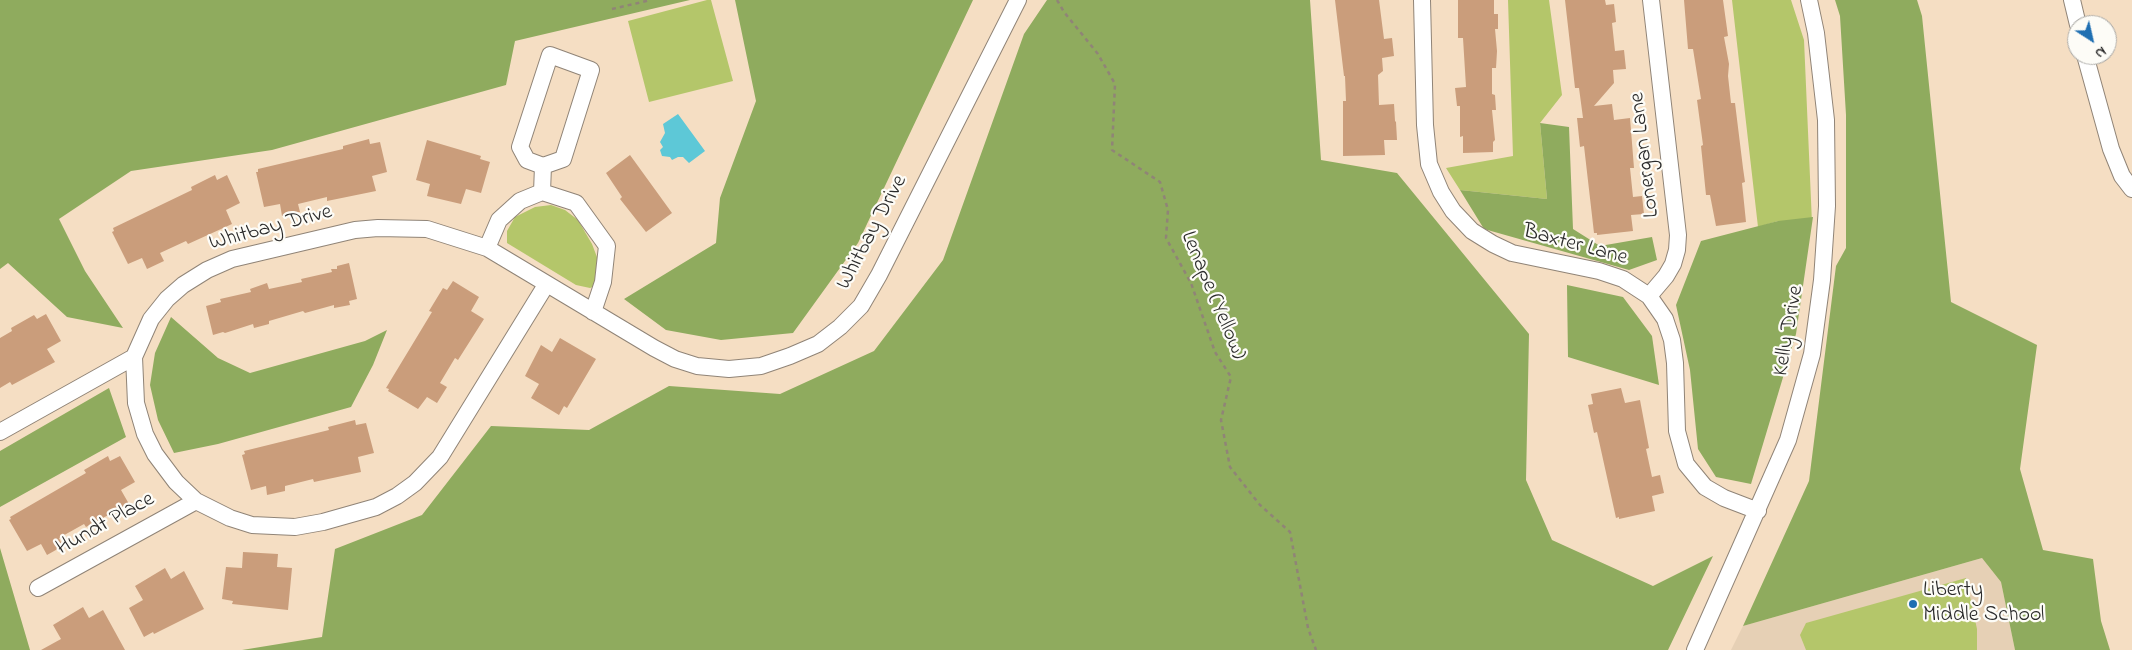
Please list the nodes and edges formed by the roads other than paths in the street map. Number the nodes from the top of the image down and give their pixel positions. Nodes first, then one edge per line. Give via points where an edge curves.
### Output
1 (1018, 0) edge
2 (1422, 0) edge
3 (1651, 0) edge
4 (1809, 0) edge
5 (2072, 0) edge
6 (2076, 15) edge
7 (2089, 65) edge
8 (543, 166) junction
9 (2132, 190) edge
10 (542, 192) junction
11 (487, 248) junction
12 (546, 285) junction
13 (1649, 296) junction
14 (593, 312) junction
15 (134, 357) junction
16 (0, 432) edge
17 (196, 501) junction
18 (1758, 512) junction
19 (38, 588) dead end
20 (1695, 650) edge

1 - 14 street, Whitbay Drive via 861,306 818,344 761,366 729,369 697,366 654,348
2 - 13 street, Baxter Lane via 1425,125 1430,164 1453,211 1472,231 1512,253 1599,271 1623,279
3 - 13 street, Lonergan Lane via 1678,236 1673,264
4 - 18 street, Kelly Drive via 1826,120 1827,206 1822,280 1812,354 1788,440
5 - 6 street
7 - 9 street via 2111,149 2122,176
8 - 8 street via 563,159 591,70 550,55 520,147 527,160
8 - 10 street
10 - 11 street via 520,201 499,220
10 - 14 street via 576,203 607,246 603,282
11 - 12 street, Whitbay Drive
11 - 15 street, Whitbay Drive via 427,229 378,228 355,230 232,259 207,270 167,299 151,318
12 - 14 street, Whitbay Drive
12 - 17 street, Whitbay Drive via 440,457 428,472 397,496 376,507 295,527 252,525
13 - 18 street, Baxter Lane via 1665,319 1672,340 1677,431 1686,464 1706,487
15 - 16 street
15 - 17 street, Whitbay Drive via 136,402 145,434 166,470
17 - 19 street, Hundt Place
18 - 20 street, Kelly Drive

